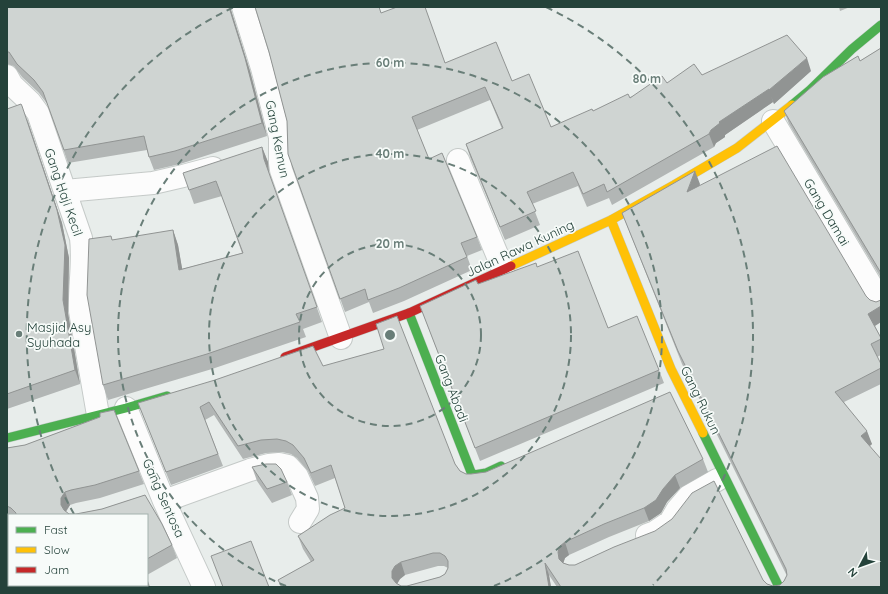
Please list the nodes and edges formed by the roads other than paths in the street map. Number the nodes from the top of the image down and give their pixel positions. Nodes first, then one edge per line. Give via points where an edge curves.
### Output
1 (243, 7) edge
2 (881, 25) edge
3 (7, 76) edge
4 (30, 102) junction
5 (7, 110) edge
6 (773, 121) junction
7 (280, 145) junction
8 (260, 152) edge
9 (458, 160) dead end
10 (232, 161) edge
11 (65, 191) junction
12 (611, 220) junction
13 (504, 269) junction
14 (881, 302) edge
15 (409, 313) junction
16 (342, 338) junction
17 (275, 361) edge
18 (178, 392) edge
19 (126, 408) junction
20 (98, 415) junction
21 (7, 438) edge
22 (508, 463) edge
23 (724, 477) junction
24 (156, 497) junction
25 (300, 522) dead end
26 (628, 543) edge
27 (204, 587) edge
28 (779, 587) edge

1 - 7 street, Gang Kemun via 264,75
2 - 6 street, Jalan Rawa Kuning
3 - 4 street, Gang Haji Kecil via 12,85
4 - 5 street
4 - 11 street, Gang Haji Kecil via 38,114
6 - 12 street, Jalan Rawa Kuning via 737,148
6 - 14 street, Gang Damai
7 - 8 street
7 - 16 street, Gang Kemun via 281,170
9 - 13 street
10 - 11 street via 153,183
11 - 20 street, Gang Haji Kecil via 81,238 83,252 80,311
12 - 13 street, Jalan Rawa Kuning
12 - 23 street, Gang Rukun via 677,391
13 - 15 street, Jalan Rawa Kuning
15 - 16 street, Jalan Rawa Kuning
15 - 22 street, Gang Abadi via 471,472 479,475
16 - 17 street, Jalan Rawa Kuning
18 - 19 street
19 - 20 street
19 - 24 street, Gang Sentosa
20 - 21 street
23 - 26 street via 689,496 670,522 655,532
23 - 28 street, Gang Rukun
24 - 25 street via 279,464 288,466 297,476 307,498 308,509
24 - 27 street, Gang Sentosa

